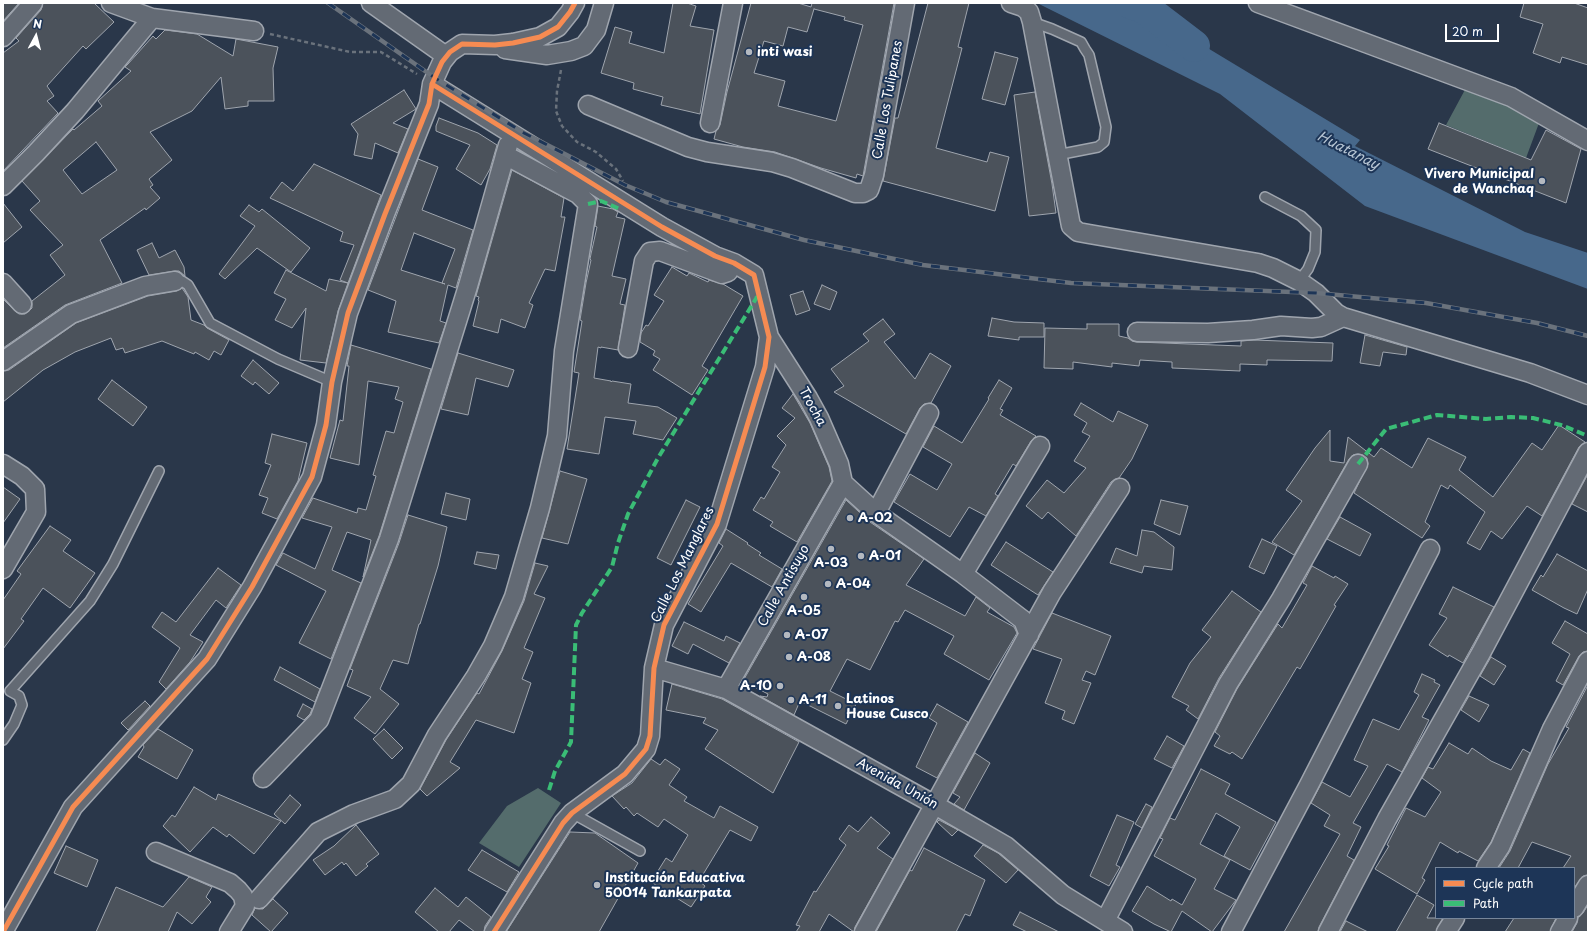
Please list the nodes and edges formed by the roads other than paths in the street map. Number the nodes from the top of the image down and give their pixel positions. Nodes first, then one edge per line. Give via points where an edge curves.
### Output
1 (33, 3) edge
2 (111, 3) edge
3 (370, 3) edge
4 (575, 3) edge
5 (604, 3) edge
6 (733, 3) edge
7 (906, 3) edge
8 (1011, 3) edge
9 (1258, 3) edge
10 (152, 18) junction
11 (1032, 22) junction
12 (254, 31) road end
13 (3, 37) edge
14 (462, 44) junction
15 (446, 56) junction
16 (432, 84) junction
17 (588, 105) dead end
18 (710, 123) dead end
19 (512, 135) junction
20 (1588, 141) edge
21 (505, 155) junction
22 (1057, 155) junction
23 (3, 186) edge
24 (1265, 197) dead end
25 (734, 263) junction
26 (175, 281) joint
27 (1299, 281) junction
28 (3, 283) edge
29 (22, 304) dead end
30 (1343, 317) junction
31 (1137, 332) dead end
32 (769, 336) junction
33 (628, 348) dead end
34 (3, 361) edge
35 (332, 382) junction
36 (1588, 395) edge
37 (929, 413) dead end
38 (1040, 446) dead end
39 (1588, 452) edge
40 (3, 464) edge
41 (1358, 464) dead end
42 (159, 471) dead end
43 (843, 483) junction
44 (1120, 488) dead end
45 (876, 513) junction
46 (1430, 548) dead end
47 (3, 569) edge
48 (963, 574) junction
49 (1029, 635) junction
50 (1588, 662) edge
51 (654, 668) junction
52 (7, 690) edge
53 (726, 690) junction
54 (3, 740) edge
55 (263, 778) dead end
56 (935, 805) junction
57 (572, 814) junction
58 (640, 851) dead end
59 (156, 852) dead end
60 (1487, 867) edge
61 (1588, 885) edge
62 (259, 899) dead end
63 (1575, 906) edge
64 (1454, 919) edge
65 (1567, 919) edge
66 (1105, 921) junction
67 (3, 932) edge
68 (229, 932) edge
69 (494, 932) edge
70 (864, 932) edge
71 (1123, 932) edge
72 (1231, 932) edge
73 (1328, 932) edge
74 (1446, 932) edge
75 (1560, 932) edge

1 - 13 street
2 - 10 street
3 - 15 street
4 - 14 street via 558,27 540,37 495,45
5 - 14 street via 596,30 590,40 584,46 571,51 539,54
6 - 18 street
7 - 17 street, Calle Los Tulipanes via 874,175 869,190 863,193 856,193 772,162 688,147
8 - 11 street via 1029,12
9 - 20 street via 1511,97
10 - 12 street
10 - 23 street via 75,111
11 - 22 street
11 - 22 lane via 1080,42 1085,49 1089,55 1106,128 1104,142 1098,147
14 - 15 street
15 - 16 street
16 - 19 street
16 - 35 street via 429,104 384,214 348,313
19 - 21 street
19 - 25 street via 662,227 715,256
21 - 55 street via 468,286 389,539 319,720
21 - 62 street via 578,194 588,204 564,351 557,436 540,508 514,597 493,646 437,735 411,784 395,799 354,814 318,832
22 - 27 street via 1071,226 1078,232 1258,263
24 - 27 lane via 1301,216 1316,230 1315,252 1308,269
25 - 32 street, Calle Los Manglares via 754,275
25 - 33 street via 728,272 722,274 660,251 650,252 644,261
26 - 34 street via 145,286 71,314
26 - 35 lane via 188,284 210,323 278,359
27 - 30 street
28 - 29 street
30 - 31 street via 1321,327 1312,328 1281,326 1208,333
30 - 36 street via 1530,373
32 - 43 street, Trocha via 819,418 839,464
32 - 51 street, Calle Los Manglares via 765,368 718,524 664,626
35 - 67 street via 326,425 312,477 252,587 207,659 73,807
37 - 45 street
38 - 48 street
39 - 73 street
40 - 47 street via 22,476 35,489 36,512
41 - 66 street via 1281,599 1228,684
42 - 52 lane via 113,564 90,601
43 - 45 street
43 - 53 street, Calle Antisuyo
44 - 49 street via 1065,571
45 - 48 street
46 - 72 street
48 - 49 street via 1023,620
49 - 56 street
50 - 60 street via 1552,729 1500,847
51 - 53 street, Avenida Unión
51 - 57 street, Calle Los Manglares via 650,736 646,749 625,774
52 - 54 lane via 19,696 22,705 14,724
53 - 56 street, Avenida Unión
56 - 66 street, Avenida Unión via 1006,846 1063,895
56 - 70 street
57 - 58 lane
57 - 69 street, Calle Los Manglares via 563,823
59 - 68 street via 230,883 238,890 243,896 245,906
61 - 63 street
64 - 74 street
65 - 75 street
66 - 71 street, Avenida Unión

